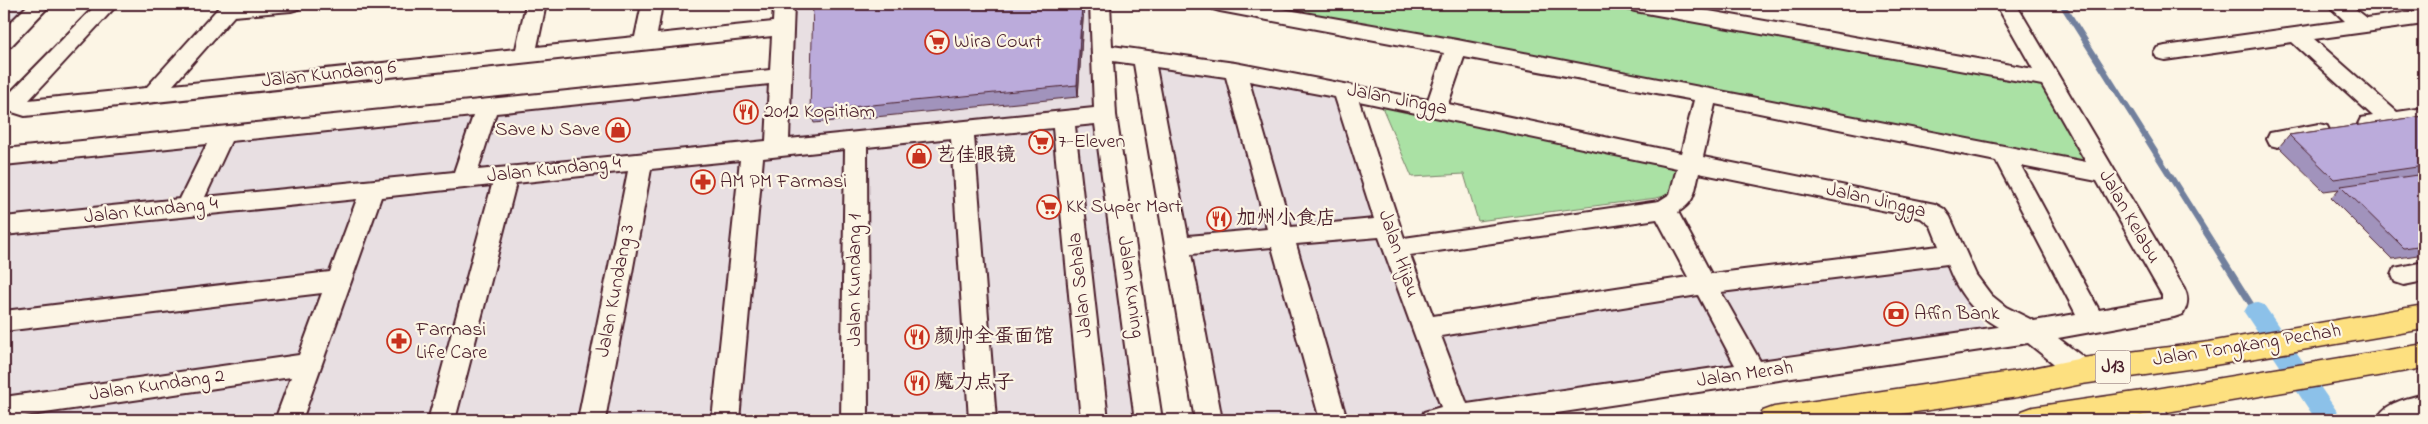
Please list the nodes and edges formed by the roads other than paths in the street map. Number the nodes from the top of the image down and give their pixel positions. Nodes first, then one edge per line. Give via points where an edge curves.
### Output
1 (108, 4) edge
2 (292, 4) edge
3 (536, 4) edge
4 (652, 4) edge
5 (784, 4) edge
6 (1100, 4) edge
7 (1220, 4) edge
8 (1642, 4) edge
9 (2337, 4) edge
10 (2408, 4) edge
11 (2000, 5) edge
12 (230, 7) edge
13 (34, 11) edge
14 (4, 16) edge
15 (2424, 18) edge
16 (2363, 26) junction
17 (782, 28) junction
18 (2297, 35) junction
19 (4, 40) edge
20 (645, 41) junction
21 (1457, 47) junction
22 (1101, 52) junction
23 (2165, 53) dead end
24 (525, 54) junction
25 (1144, 57) junction
26 (1235, 70) junction
27 (780, 76) junction
28 (2049, 79) junction
29 (1344, 90) junction
30 (153, 94) junction
31 (1706, 95) junction
32 (487, 106) junction
33 (1436, 107) junction
34 (1105, 115) junction
35 (2424, 116) edge
36 (1063, 119) junction
37 (2393, 121) junction
38 (962, 130) junction
39 (224, 134) junction
40 (2278, 139) dead end
41 (856, 140) junction
42 (777, 148) junction
43 (752, 150) junction
44 (2004, 155) junction
45 (4, 157) edge
46 (642, 162) junction
47 (1690, 162) junction
48 (2104, 174) junction
49 (506, 175) junction
50 (463, 179) junction
51 (372, 189) junction
52 (188, 207) junction
53 (1664, 209) junction
54 (5, 227) edge
55 (1281, 236) junction
56 (1391, 237) junction
57 (1179, 246) junction
58 (1953, 254) junction
59 (339, 281) junction
60 (1706, 284) junction
61 (2424, 317) edge
62 (4, 321) edge
63 (2093, 322) junction
64 (1425, 328) junction
65 (2032, 332) junction
66 (2424, 356) edge
67 (310, 364) junction
68 (2082, 371) junction
69 (1753, 374) junction
70 (2424, 405) edge
71 (4, 408) edge
72 (2153, 412) edge
73 (443, 418) dead end
74 (1446, 418) edge
75 (289, 420) edge
76 (592, 420) edge
77 (726, 420) edge
78 (855, 420) edge
79 (983, 420) edge
80 (1095, 420) edge
81 (1150, 420) edge
82 (1208, 420) edge
83 (1333, 420) edge
84 (1774, 420) edge
85 (2033, 420) edge
86 (2390, 420) edge

1 - 30 street, Jalan Kundang 6 via 14,105 25,108
2 - 12 street
3 - 24 street
4 - 20 street
5 - 17 street
6 - 22 street, Jalan Kuning
7 - 21 street
8 - 28 street
9 - 16 street
10 - 15 street
11 - 28 street, Jalan Kelabu
12 - 30 street
13 - 14 street
13 - 19 street
15 - 16 street
16 - 18 street
17 - 20 street, Jalan Kundang 6
17 - 27 street
18 - 23 street
18 - 37 street
20 - 24 street, Jalan Kundang 6
21 - 31 street
21 - 33 street
22 - 25 street, Jalan Jingga
22 - 34 street, Jalan Kuning
24 - 30 street, Jalan Kundang 6
25 - 26 street, Jalan Jingga
25 - 57 street
26 - 29 street, Jalan Jingga
26 - 55 street
27 - 32 street
27 - 42 street
28 - 48 street, Jalan Kelabu
29 - 33 street, Jalan Jingga
29 - 56 street, Jalan Hijau
31 - 44 street
31 - 47 street
32 - 39 street
32 - 50 street
33 - 47 street, Jalan Jingga
34 - 36 street, Jalan Kundang 4
34 - 81 street, Jalan Kuning
35 - 37 street
36 - 38 street, Jalan Kundang 4
36 - 80 street, Jalan Sehala
37 - 40 street
38 - 41 street, Jalan Kundang 4
38 - 79 street
39 - 45 street
39 - 52 street
41 - 42 street, Jalan Kundang 4
41 - 78 street, Jalan Kundang 1
42 - 43 street, Jalan Kundang 4
43 - 46 street, Jalan Kundang 4
43 - 77 street
44 - 48 street
44 - 63 street
46 - 49 street, Jalan Kundang 4
46 - 76 street, Jalan Kundang 3
47 - 53 street via 1681,199
47 - 58 street, Jalan Jingga via 1927,210 1942,223
48 - 63 street, Jalan Kelabu via 2175,295 2174,307
49 - 50 street, Jalan Kundang 4
49 - 73 street
50 - 51 street, Jalan Kundang 4
51 - 52 street, Jalan Kundang 4
51 - 59 street
52 - 54 street, Jalan Kundang 4
53 - 56 street
53 - 60 street
55 - 56 street
55 - 57 street
55 - 83 street
56 - 64 street, Jalan Hijau
57 - 82 street
58 - 60 street
58 - 65 street, Jalan Jingga via 1965,279 1982,302 1997,314
59 - 62 street
59 - 67 street
60 - 64 street
60 - 69 street
61 - 68 main road, Jalan Tongkang Pechah / J13 via 2209,354
63 - 65 street, Jalan Kelabu
64 - 74 street, Jalan Hijau
65 - 68 street, Jalan Jingga
65 - 69 street, Jalan Merah
66 - 72 main road, Jalan Tongkang Pechah / J13 via 2237,388
67 - 71 street, Jalan Kundang 2
67 - 75 street
68 - 84 main road, Jalan Tongkang Pechah / J13 via 2018,384
69 - 74 street, Jalan Merah
70 - 86 street
72 - 85 main road, Jalan Tongkang Pechah / J13

